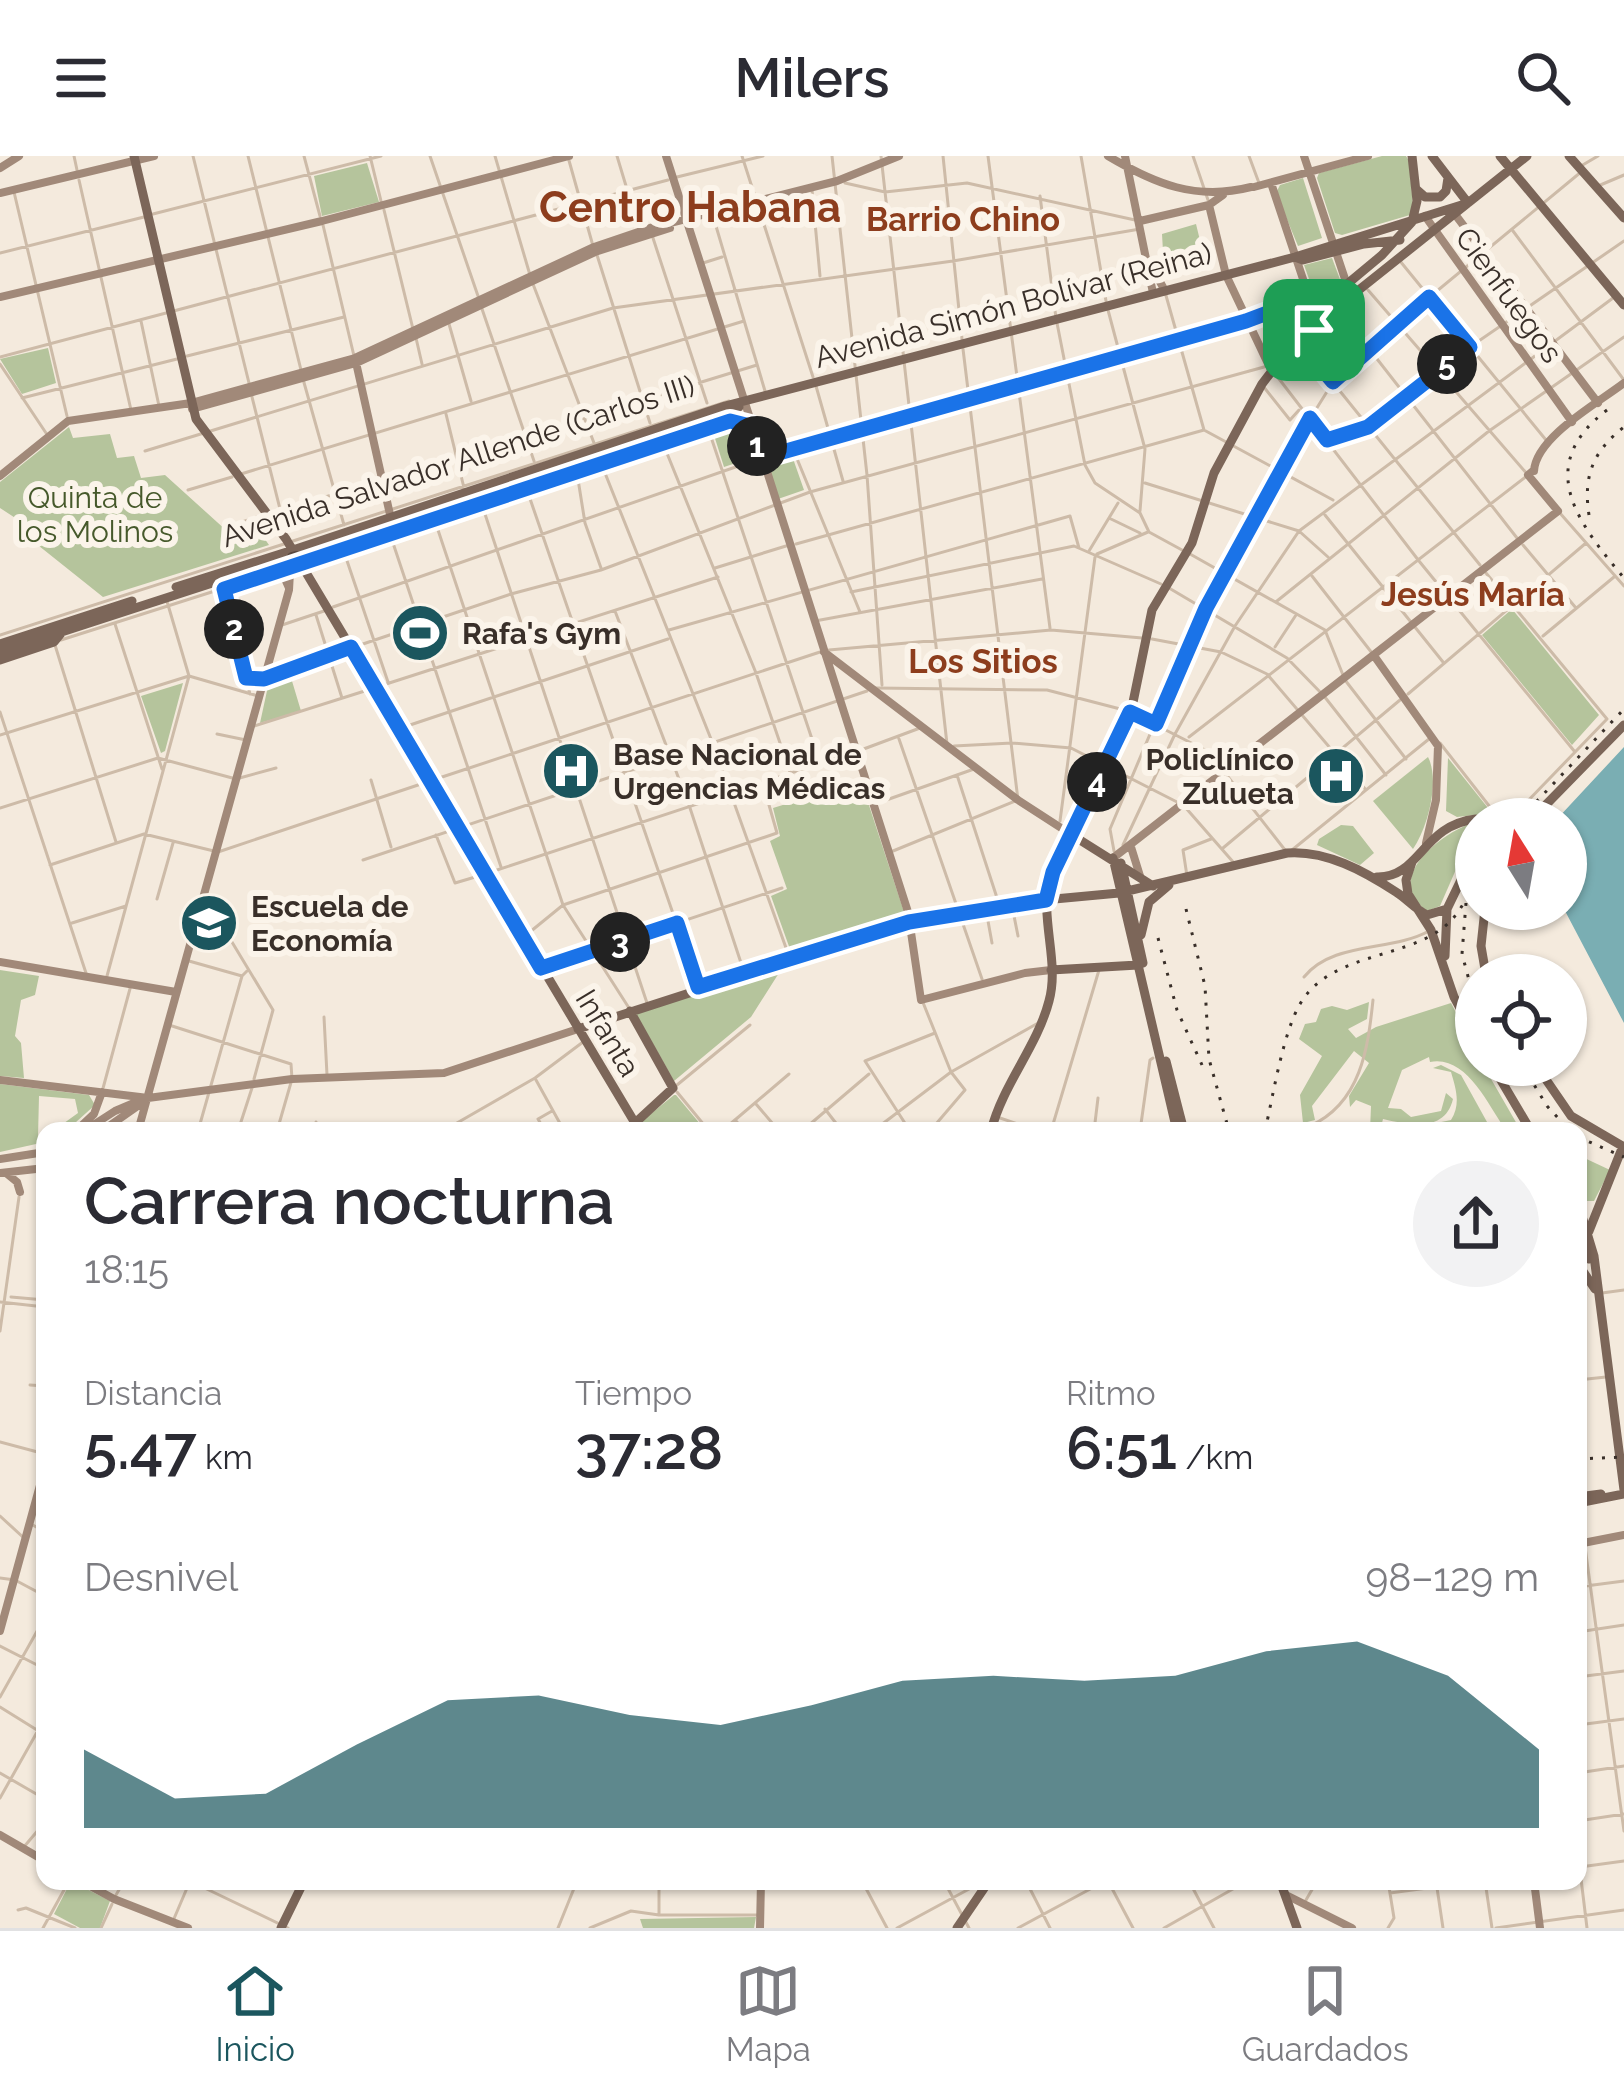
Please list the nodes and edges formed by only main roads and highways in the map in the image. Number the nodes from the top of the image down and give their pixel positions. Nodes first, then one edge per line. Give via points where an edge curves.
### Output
1 (19, 156) edge
2 (154, 156) edge
3 (568, 156) edge
4 (667, 156) edge
5 (899, 156) edge
6 (1108, 156) edge
7 (1125, 156) edge
8 (1304, 156) edge
9 (1369, 156) edge
10 (1432, 156) edge
11 (1527, 156) edge
12 (1569, 156) edge
13 (135, 158) edge
14 (1413, 158) edge
15 (882, 159) edge
16 (1505, 165) edge
17 (1127, 167) junction
18 (0, 168) edge
19 (1310, 172) junction
20 (1448, 178) junction
21 (1271, 183) junction
22 (1417, 190) junction
23 (0, 193) edge
24 (1208, 200) junction
25 (1468, 203) junction
26 (1455, 210) junction
27 (1419, 217) junction
28 (1624, 218) edge
29 (688, 220) junction
30 (1141, 225) junction
31 (1432, 228) junction
32 (1418, 239) junction
33 (1398, 240) junction
34 (1374, 242) junction
35 (1336, 247) junction
36 (1295, 256) junction
37 (1382, 256) junction
38 (158, 260) junction
39 (1226, 275) junction
40 (1348, 283) junction
41 (1159, 292) junction
42 (0, 297) edge
43 (1621, 297) edge
44 (481, 304) junction
45 (1341, 304) junction
46 (1316, 328) junction
47 (415, 333) junction
48 (356, 360) junction
49 (1272, 366) junction
50 (1624, 381) edge
51 (742, 397) junction
52 (1598, 403) junction
53 (191, 406) junction
54 (706, 421) junction
55 (1573, 422) junction
56 (750, 426) junction
57 (597, 453) junction
58 (0, 476) edge
59 (524, 481) junction
60 (390, 522) junction
61 (294, 554) junction
62 (274, 572) road end
63 (290, 590) junction
64 (111, 611) junction
65 (63, 631) junction
66 (0, 646) edge
67 (823, 651) junction
68 (1376, 657) junction
69 (1624, 725) edge
70 (1553, 798) edge
71 (1436, 800) junction
72 (1080, 818) junction
73 (1455, 820) edge
74 (1455, 824) edge
75 (1072, 835) junction
76 (1085, 841) junction
77 (1426, 843) junction
78 (1120, 853) junction
79 (1412, 862) junction
80 (1367, 875) junction
81 (1141, 878) junction
82 (1185, 878) junction
83 (1153, 886) junction
84 (1123, 892) junction
85 (1455, 892) edge
86 (1046, 900) junction
87 (1447, 909) junction
88 (1419, 911) junction
89 (909, 922) junction
90 (1140, 946) junction
91 (0, 962) edge
92 (1140, 962) junction
93 (1445, 965) junction
94 (1051, 970) junction
95 (176, 992) junction
96 (1455, 999) edge
97 (630, 1011) junction
98 (578, 1029) junction
99 (0, 1080) edge
100 (1504, 1086) edge
101 (1550, 1086) edge
102 (102, 1093) junction
103 (148, 1098) junction
104 (98, 1122) edge
105 (114, 1122) edge
106 (141, 1122) edge
107 (631, 1122) edge
108 (640, 1122) edge
109 (994, 1122) edge
110 (1178, 1122) edge
111 (1179, 1122) edge
112 (1526, 1122) edge
113 (1581, 1122) edge
114 (1587, 1125) edge
115 (1623, 1146) edge
116 (36, 1154) edge
117 (3, 1158) edge
118 (36, 1159) edge
119 (36, 1169) edge
120 (22, 1171) junction
121 (2, 1173) edge
122 (1606, 1191) junction
123 (20, 1192) road end
124 (1587, 1203) edge
125 (1587, 1226) edge
126 (1587, 1244) edge
127 (1587, 1254) edge
128 (1594, 1256) junction
129 (1587, 1278) edge
130 (1597, 1293) junction
131 (1622, 1469) edge
132 (1597, 1494) junction
133 (1621, 1494) edge
134 (1587, 1498) edge
135 (1587, 1500) edge
136 (36, 1504) edge
137 (1624, 1504) edge
138 (1624, 1535) edge
139 (1587, 1542) edge
140 (3, 1611) edge
141 (0, 1631) edge
142 (0, 1835) edge
143 (36, 1856) edge
144 (98, 1890) edge
145 (300, 1890) edge
146 (761, 1890) edge
147 (980, 1890) edge
148 (1284, 1890) edge
149 (1535, 1890) edge
150 (1286, 1895) junction
151 (961, 1923) edge
152 (1540, 1925) edge
153 (284, 1927) edge
154 (188, 1928) edge
155 (760, 1928) edge
156 (1297, 1928) edge
157 (1352, 1928) edge

1 - 18 main road
2 - 13 main road
3 - 38 main road
4 - 29 main road
5 - 15 main road
6 - 17 main road
7 - 17 main road
8 - 19 main road
9 - 19 main road
10 - 20 main road
11 - 16 main road
12 - 28 main road
13 - 23 main road
13 - 38 main road, Infanta
14 - 22 main road
15 - 29 main road via 837,181
16 - 25 main road
16 - 43 main road
17 - 24 main road
17 - 30 main road
19 - 21 main road
19 - 35 main road
20 - 22 main road via 1440,197
20 - 25 main road
20 - 26 main road
21 - 24 main road
21 - 36 main road
22 - 27 main road
24 - 30 main road
24 - 39 main road
25 - 26 main road
26 - 27 main road, Avenida Simón Bolívar (Reina)
26 - 31 main road
26 - 52 main road
27 - 31 main road, Cienfuegos
27 - 33 main road
27 - 35 main road, Avenida Simón Bolívar (Reina)
29 - 44 main road via 594,250
29 - 51 main road
30 - 41 main road
31 - 32 main road
31 - 55 main road, Cienfuegos
32 - 33 main road, Avenida Simón Bolívar (Reina)
32 - 45 main road
33 - 34 main road, Avenida Simón Bolívar (Reina)
33 - 37 main road
34 - 35 main road, Avenida Simón Bolívar (Reina)
34 - 37 main road
35 - 36 main road, Avenida Simón Bolívar (Reina)
35 - 40 main road
36 - 39 main road, Avenida Simón Bolívar (Reina)
36 - 46 main road
37 - 40 main road
38 - 42 main road
38 - 53 main road, Infanta
39 - 41 main road, Avenida Simón Bolívar (Reina)
39 - 49 main road
40 - 45 main road
40 - 46 main road
41 - 51 main road, Avenida Simón Bolívar (Reina)
44 - 47 main road
44 - 47 main road
45 - 46 main road
46 - 49 main road
47 - 48 main road
48 - 53 main road
48 - 60 main road
49 - 72 main road via 1227,443 1187,553 1153,610 1130,712
50 - 52 main road
51 - 54 main road, Avenida Salvador Allende (Carlos III)
51 - 56 main road
52 - 55 main road
53 - 58 main road via 68,421
53 - 61 main road, Infanta
54 - 56 main road
54 - 57 main road, Avenida Salvador Allende (Carlos III)
55 - 68 main road via 1547,441 1531,472 1558,511
56 - 67 main road
57 - 59 main road, Avenida Salvador Allende (Carlos III)
57 - 59 main road, Avenida Salvador Allende (Carlos III) via 536,465
59 - 60 main road, Avenida Salvador Allende (Carlos III)
60 - 61 main road, Avenida Salvador Allende (Carlos III)
60 - 61 main road, Avenida Salvador Allende (Carlos III) via 342,546
61 - 63 main road
61 - 64 main road, Avenida Salvador Allende (Carlos III)
61 - 64 main road, Avenida Salvador Allende (Carlos III) via 167,602
61 - 98 main road, Infanta
62 - 63 main road
63 - 95 main road
64 - 65 main road, Avenida Salvador Allende (Carlos III)
64 - 66 main road, Avenida Salvador Allende (Carlos III)
65 - 66 main road, Avenida Salvador Allende (Carlos III)
65 - 66 main road via 54,643
67 - 75 main road
67 - 89 main road
68 - 71 main road via 1433,736 1441,764
68 - 78 main road
69 - 70 main road
71 - 73 main road via 1443,816
71 - 77 main road
72 - 75 main road
72 - 76 main road
74 - 77 main road
75 - 76 main road
75 - 86 main road
76 - 78 main road
77 - 79 main road
78 - 81 main road
78 - 81 main road
78 - 84 main road
79 - 80 main road via 1392,876
79 - 88 main road via 1407,886
80 - 82 main road via 1326,856 1287,854
80 - 88 main road
81 - 83 main road
82 - 83 main road
82 - 90 main road via 1149,902
83 - 84 main road
84 - 86 main road
84 - 90 main road
84 - 92 main road
85 - 87 main road
86 - 89 main road
86 - 94 main road
87 - 88 main road
87 - 93 main road
88 - 93 main road
89 - 94 main road via 922,1000
89 - 97 main road
90 - 92 main road
91 - 95 main road
92 - 94 main road
92 - 110 main road
92 - 111 main road
93 - 96 main road
94 - 109 main road via 1041,1022
95 - 103 main road
97 - 98 main road
97 - 108 main road via 673,1088
98 - 103 main road via 444,1072 292,1079
98 - 107 main road, Infanta
99 - 102 main road
100 - 112 main road
101 - 113 main road
102 - 103 main road
102 - 104 main road
103 - 104 main road
103 - 105 main road
103 - 106 main road
114 - 115 main road
115 - 122 main road
116 - 117 main road
117 - 120 main road
118 - 120 main road
119 - 120 main road
120 - 121 main road
121 - 123 main road
122 - 124 main road
122 - 125 main road
122 - 128 main road
126 - 128 main road
127 - 130 main road
128 - 130 main road
129 - 130 main road
130 - 131 main road
131 - 132 main road
131 - 133 main road
132 - 133 main road
132 - 134 main road
133 - 135 main road
133 - 137 main road
136 - 140 main road
138 - 139 main road
140 - 141 main road
142 - 143 main road
144 - 154 main road
145 - 153 main road
146 - 155 main road
147 - 151 main road
148 - 150 main road
149 - 152 main road
150 - 156 main road
150 - 157 main road

